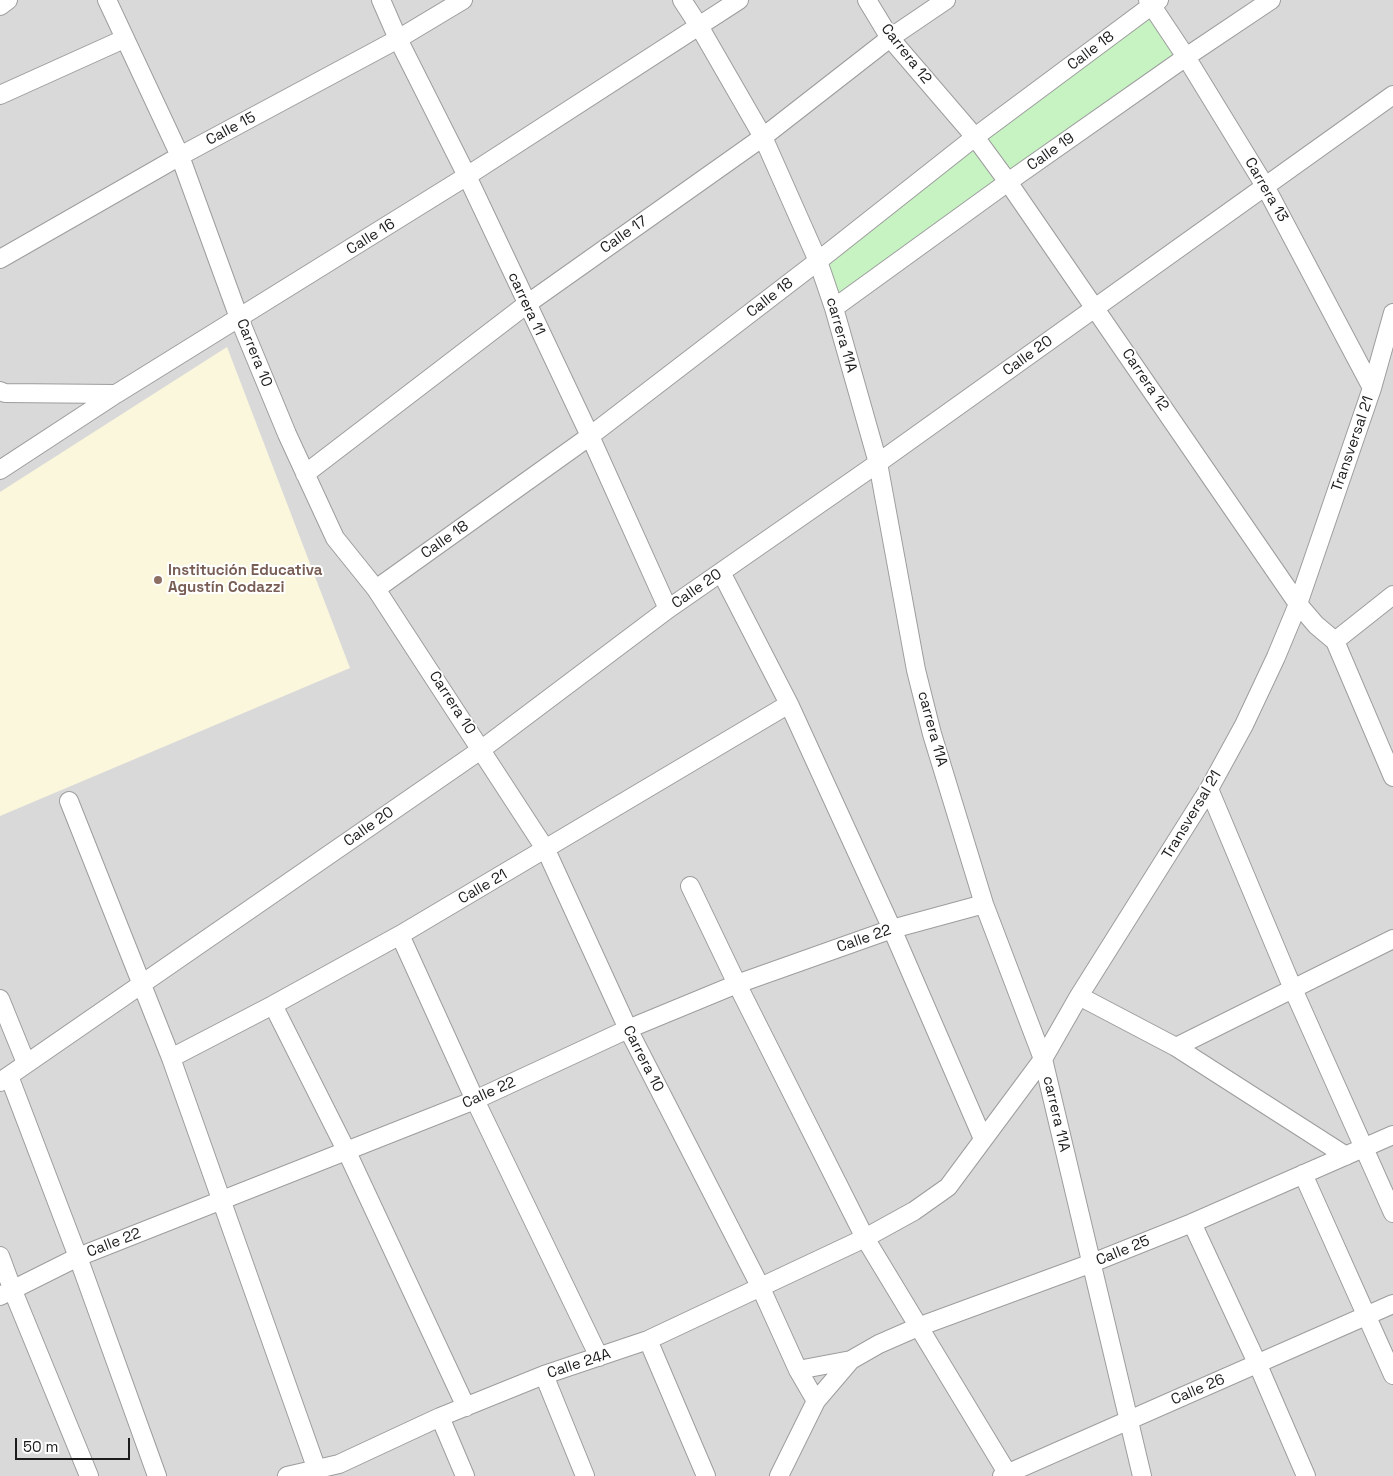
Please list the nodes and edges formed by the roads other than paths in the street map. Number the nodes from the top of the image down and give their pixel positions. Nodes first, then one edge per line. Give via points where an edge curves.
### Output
1 (8, 0) edge
2 (107, 0) edge
3 (381, 0) edge
4 (463, 0) edge
5 (682, 0) edge
6 (739, 0) edge
7 (867, 0) edge
8 (946, 0) edge
9 (1270, 0) edge
10 (1153, 2) edge
11 (0, 6) edge
12 (699, 26) junction
13 (890, 38) junction
14 (124, 39) junction
15 (398, 39) junction
16 (1186, 57) junction
17 (0, 95) edge
18 (1393, 95) edge
19 (763, 137) junction
20 (975, 137) junction
21 (180, 156) junction
22 (467, 176) junction
23 (1008, 182) junction
24 (1265, 186) junction
25 (0, 259) edge
26 (818, 261) junction
27 (526, 304) junction
28 (834, 308) junction
29 (1095, 308) junction
30 (1393, 312) edge
31 (239, 318) junction
32 (1372, 388) junction
33 (0, 391) edge
34 (116, 394) junction
35 (590, 436) junction
36 (878, 463) junction
37 (0, 470) edge
38 (305, 474) junction
39 (721, 572) junction
40 (376, 589) junction
41 (1393, 595) edge
42 (1298, 604) junction
43 (668, 609) junction
44 (1334, 641) junction
45 (789, 704) junction
46 (482, 749) junction
47 (1393, 777) edge
48 (1209, 789) junction
49 (70, 801) dead end
50 (546, 850) junction
51 (690, 886) dead end
52 (984, 904) junction
53 (892, 929) junction
54 (400, 935) junction
55 (1393, 939) edge
56 (142, 984) junction
57 (737, 984) junction
58 (1293, 989) junction
59 (1079, 996) junction
60 (0, 999) edge
61 (273, 1005) junction
62 (628, 1029) junction
63 (1176, 1048) junction
64 (171, 1058) junction
65 (1043, 1059) junction
66 (26, 1063) junction
67 (4, 1079) edge
68 (475, 1100) junction
69 (1393, 1135) edge
70 (983, 1138) junction
71 (1364, 1148) junction
72 (346, 1152) junction
73 (1346, 1156) junction
74 (1303, 1174) junction
75 (222, 1201) junction
76 (1393, 1213) edge
77 (1192, 1223) junction
78 (865, 1238) junction
79 (0, 1256) edge
80 (78, 1258) junction
81 (1092, 1263) junction
82 (760, 1286) junction
83 (6, 1294) edge
84 (1393, 1304) edge
85 (1367, 1315) junction
86 (918, 1327) junction
87 (648, 1340) junction
88 (598, 1358) junction
89 (851, 1360) junction
90 (1258, 1365) junction
91 (798, 1370) junction
92 (544, 1375) junction
93 (1393, 1375) edge
94 (816, 1401) junction
95 (466, 1407) junction
96 (440, 1416) junction
97 (1129, 1420) junction
98 (317, 1470) junction
99 (342, 1470) edge
100 (1006, 1475) edge
101 (89, 1476) edge
102 (157, 1476) edge
103 (287, 1476) edge
104 (465, 1476) edge
105 (585, 1476) edge
106 (706, 1476) edge
107 (779, 1476) edge
108 (1142, 1476) edge
109 (1306, 1476) edge

1 - 11 street
2 - 14 street, Carrera 10
3 - 15 street, carrera 11
4 - 15 street, Calle 15
5 - 12 street, carrera 11A
6 - 12 street, Calle 16
7 - 13 street, Carrera 12
8 - 13 street, Calle 17
9 - 16 street, Calle 19
10 - 16 street, Carrera 13
10 - 20 street, Calle 18
12 - 19 street, carrera 11A
12 - 22 street, Calle 16
13 - 19 street, Calle 17
13 - 20 street, Carrera 12
14 - 17 street
14 - 21 street, Carrera 10
15 - 21 street, Calle 15
15 - 22 street, carrera 11
16 - 23 street, Calle 19
16 - 24 street, Carrera 13
18 - 24 street, Calle 20
19 - 26 street, carrera 11A
19 - 27 street, Calle 17
20 - 23 street, Carrera 12
20 - 26 street, Calle 18
21 - 25 street, Calle 15
21 - 31 street, Carrera 10
22 - 27 street, carrera 11
22 - 31 street, Calle 16
23 - 28 street, Calle 19
23 - 29 street, Carrera 12
24 - 29 street, Calle 20
24 - 32 street, Carrera 13
26 - 28 street, carrera 11A
26 - 35 street, Calle 18
27 - 35 street, carrera 11
27 - 38 street, Calle 17
28 - 36 street, carrera 11A
29 - 36 street, Calle 20
29 - 42 street, Carrera 12
30 - 32 street, Transversal 21
31 - 34 street, Calle 16
31 - 38 street, Carrera 10
32 - 42 street, Transversal 21
33 - 34 street
34 - 37 street, Calle 16
35 - 40 street, Calle 18
35 - 43 street, carrera 11
36 - 39 street, Calle 20
36 - 52 street, carrera 11A via 916,670
38 - 40 street, Carrera 10 via 335,538
39 - 43 street, Calle 20
39 - 45 street
40 - 46 street, Carrera 10
41 - 44 street
42 - 44 street, Carrera 12
42 - 48 street, Transversal 21 via 1244,725
43 - 46 street, Calle 20
44 - 47 street, Carrera 12
45 - 50 street, Calle 21
45 - 53 street
46 - 50 street, Carrera 10
46 - 56 street, Calle 20
48 - 58 street
48 - 59 street, Transversal 21
49 - 56 street
50 - 54 street, Calle 21
50 - 62 street, Carrera 10
51 - 57 street
52 - 53 street, Calle 22
52 - 65 street, carrera 11A
53 - 57 street, Calle 22
53 - 70 street
54 - 61 street, Calle 21
54 - 68 street
55 - 58 street
56 - 64 street
56 - 66 street, Calle 20
57 - 62 street, Calle 22
57 - 78 street
58 - 63 street
58 - 71 street
59 - 63 street
59 - 65 street, Transversal 21
60 - 66 street
61 - 64 street, Calle 21
61 - 72 street
62 - 68 street, Calle 22
62 - 82 street, Carrera 10
63 - 73 street
64 - 75 street
65 - 70 street, Transversal 21
65 - 81 street, carrera 11A
66 - 67 street, Calle 20
67 - 80 street
68 - 72 street, Calle 22
68 - 88 street
69 - 71 street, Calle 25
70 - 78 street, Transversal 21 via 948,1187 914,1211
71 - 73 street, Calle 25
71 - 76 street
72 - 75 street, Calle 22
72 - 95 street
73 - 74 street, Calle 25
74 - 77 street, Calle 25
74 - 85 street
75 - 80 street, Calle 22
75 - 98 street
77 - 81 street, Calle 25
77 - 90 street
78 - 82 street, Calle 24A
78 - 86 street
79 - 83 street
80 - 83 street, Calle 22
80 - 102 street
81 - 86 street, Calle 25
81 - 97 street, carrera 11A
82 - 87 street, Calle 24A
82 - 91 street, Carrera 10
83 - 101 street
84 - 85 street, Calle 26
85 - 90 street, Calle 26
85 - 93 street
86 - 89 street, Calle 25
86 - 100 street
87 - 88 street, Calle 24A
87 - 106 street
88 - 92 street, Calle 24A
89 - 91 street, Calle 25
89 - 94 street, Calle 25
90 - 97 street, Calle 26
90 - 109 street
91 - 94 street, Carrera 10
92 - 95 street, Calle 24A
92 - 105 street
94 - 107 street, Calle 25
95 - 96 street, Calle 24A
96 - 99 street, Calle 24A
96 - 104 street
97 - 100 street, Calle 26
97 - 108 street, carrera 11A
98 - 99 street, Calle 24A
98 - 103 street, Calle 24A

